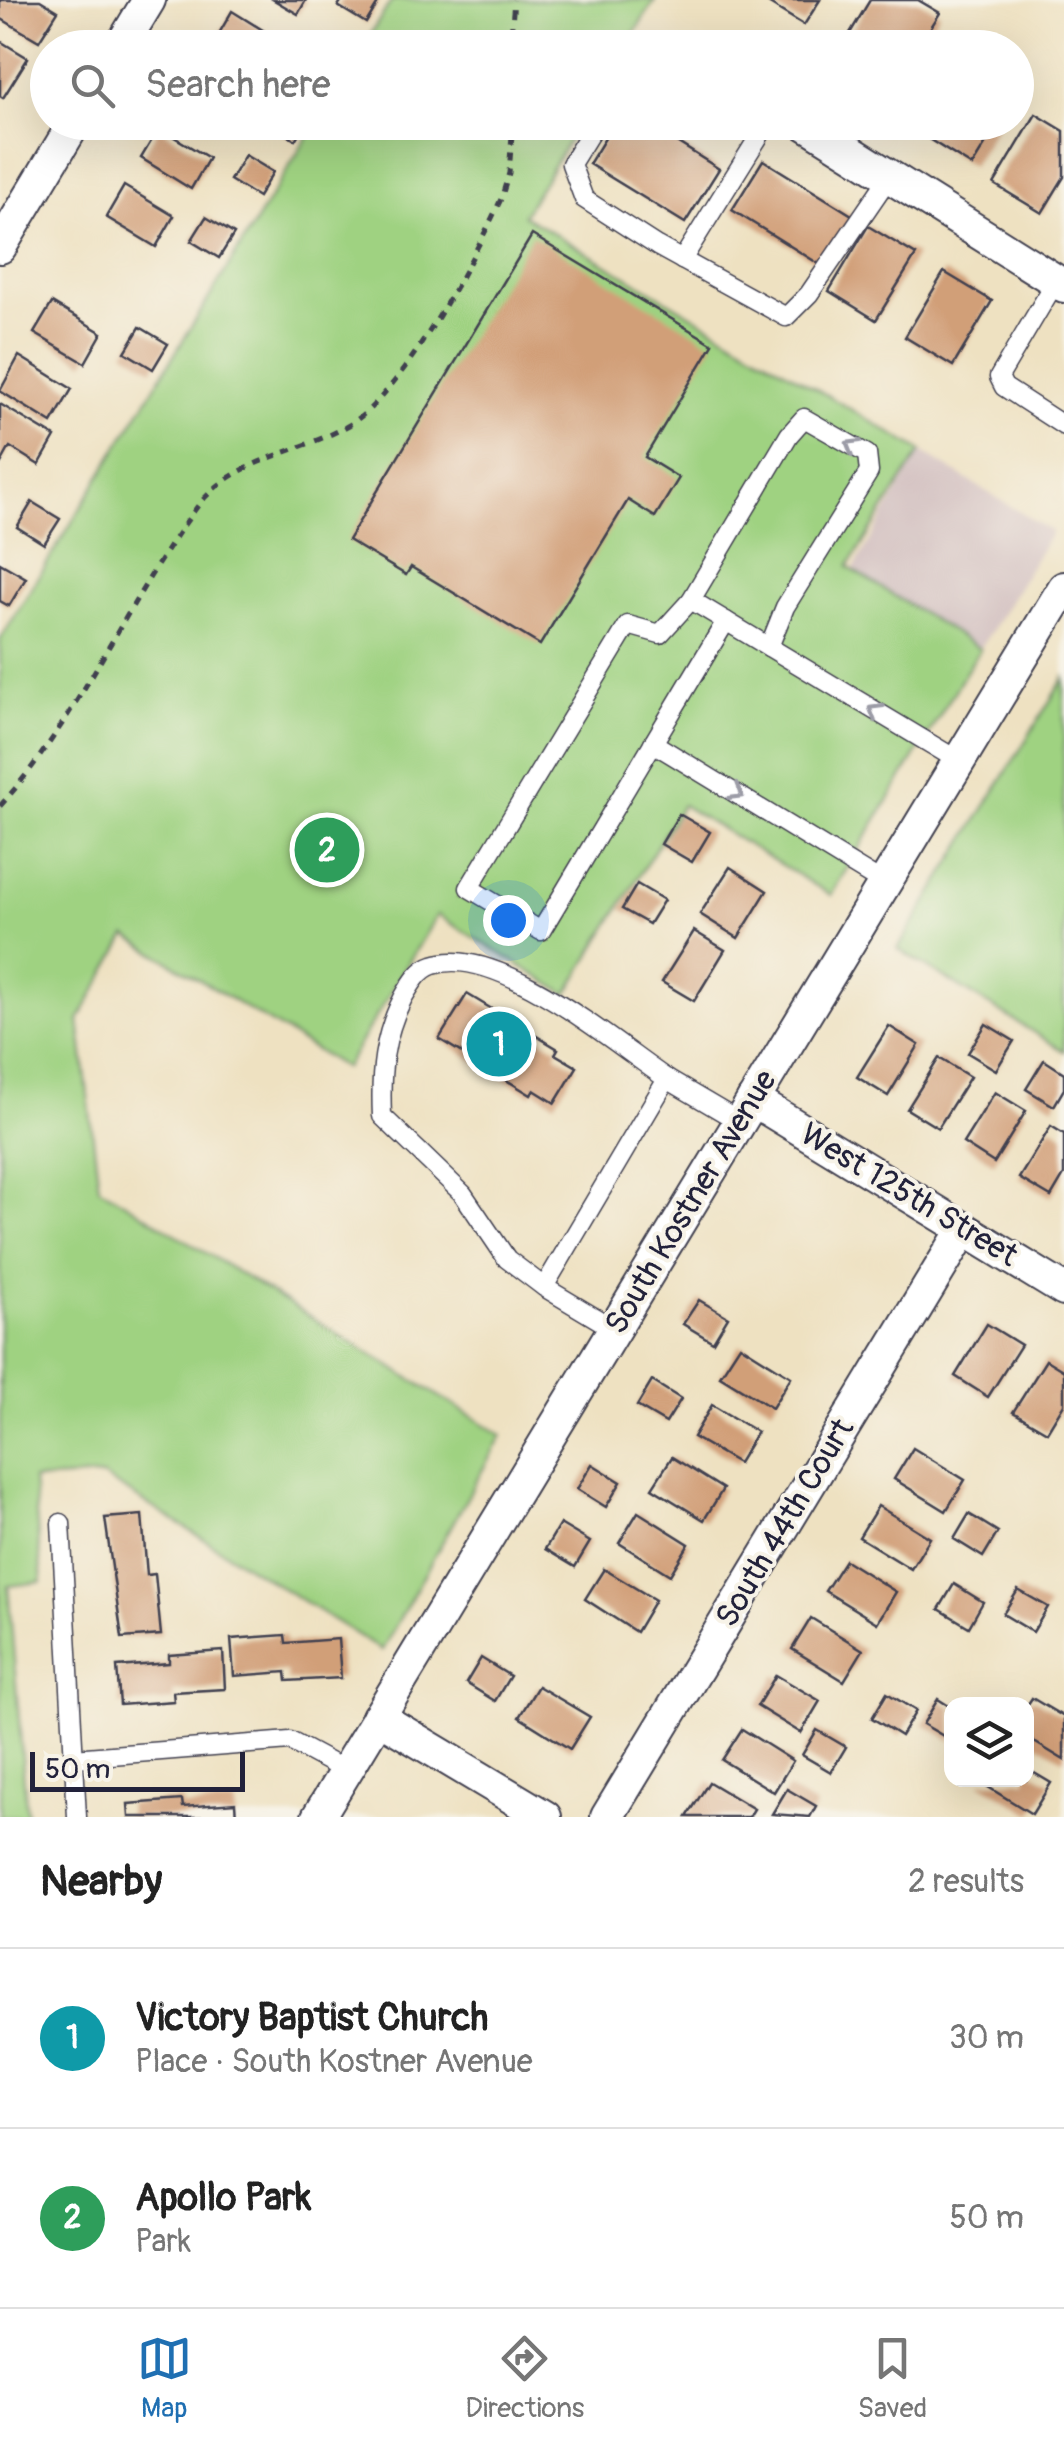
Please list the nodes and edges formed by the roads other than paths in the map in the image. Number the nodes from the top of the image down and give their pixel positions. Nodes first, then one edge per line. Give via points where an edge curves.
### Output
1 (149, 0) edge
2 (131, 30) edge
3 (64, 140) edge
4 (586, 140) edge
5 (757, 140) edge
6 (830, 140) edge
7 (889, 177) junction
8 (0, 247) edge
9 (682, 260) junction
10 (1060, 284) edge
11 (1064, 426) edge
12 (1064, 588) edge
13 (691, 600) junction
14 (726, 621) junction
15 (770, 647) junction
16 (654, 742) junction
17 (959, 761) junction
18 (884, 884) junction
19 (667, 1079) junction
20 (746, 1111) junction
21 (964, 1229) junction
22 (544, 1287) junction
23 (1064, 1290) edge
24 (614, 1329) junction
25 (61, 1522) dead end
26 (378, 1718) junction
27 (73, 1758) junction
28 (346, 1771) junction
29 (77, 1817) edge
30 (318, 1817) edge
31 (546, 1817) edge
32 (606, 1817) edge

1 - 2 street
3 - 8 street
4 - 9 lane via 571,164 584,199
5 - 9 lane
6 - 7 street
7 - 9 lane via 786,317
7 - 10 street
10 - 11 lane via 998,377
12 - 17 street, South Kostner Avenue
13 - 14 lane
15 -> 13 lane via 785,607 869,472 866,454 804,418
13 - 16 lane via 660,634 628,624 469,888 541,931
14 - 15 lane
14 - 16 lane
17 -> 15 lane
16 -> 18 lane
17 - 18 street, South Kostner Avenue
18 - 20 street, South Kostner Avenue
19 - 20 lane
19 - 22 lane
19 - 22 lane via 510,974 460,960 430,965 411,983 388,1029 382,1116 463,1194 507,1259
20 - 21 street, West 125th Street
20 - 24 street, South Kostner Avenue
21 - 23 street, West 125th Street
21 - 32 street, South 44th Court
22 - 24 lane
24 - 26 street, South Kostner Avenue
25 - 27 lane
26 - 28 street, South Kostner Avenue
26 - 31 street
27 - 28 lane via 290,1740
27 - 29 lane
28 - 30 street, South Kostner Avenue

